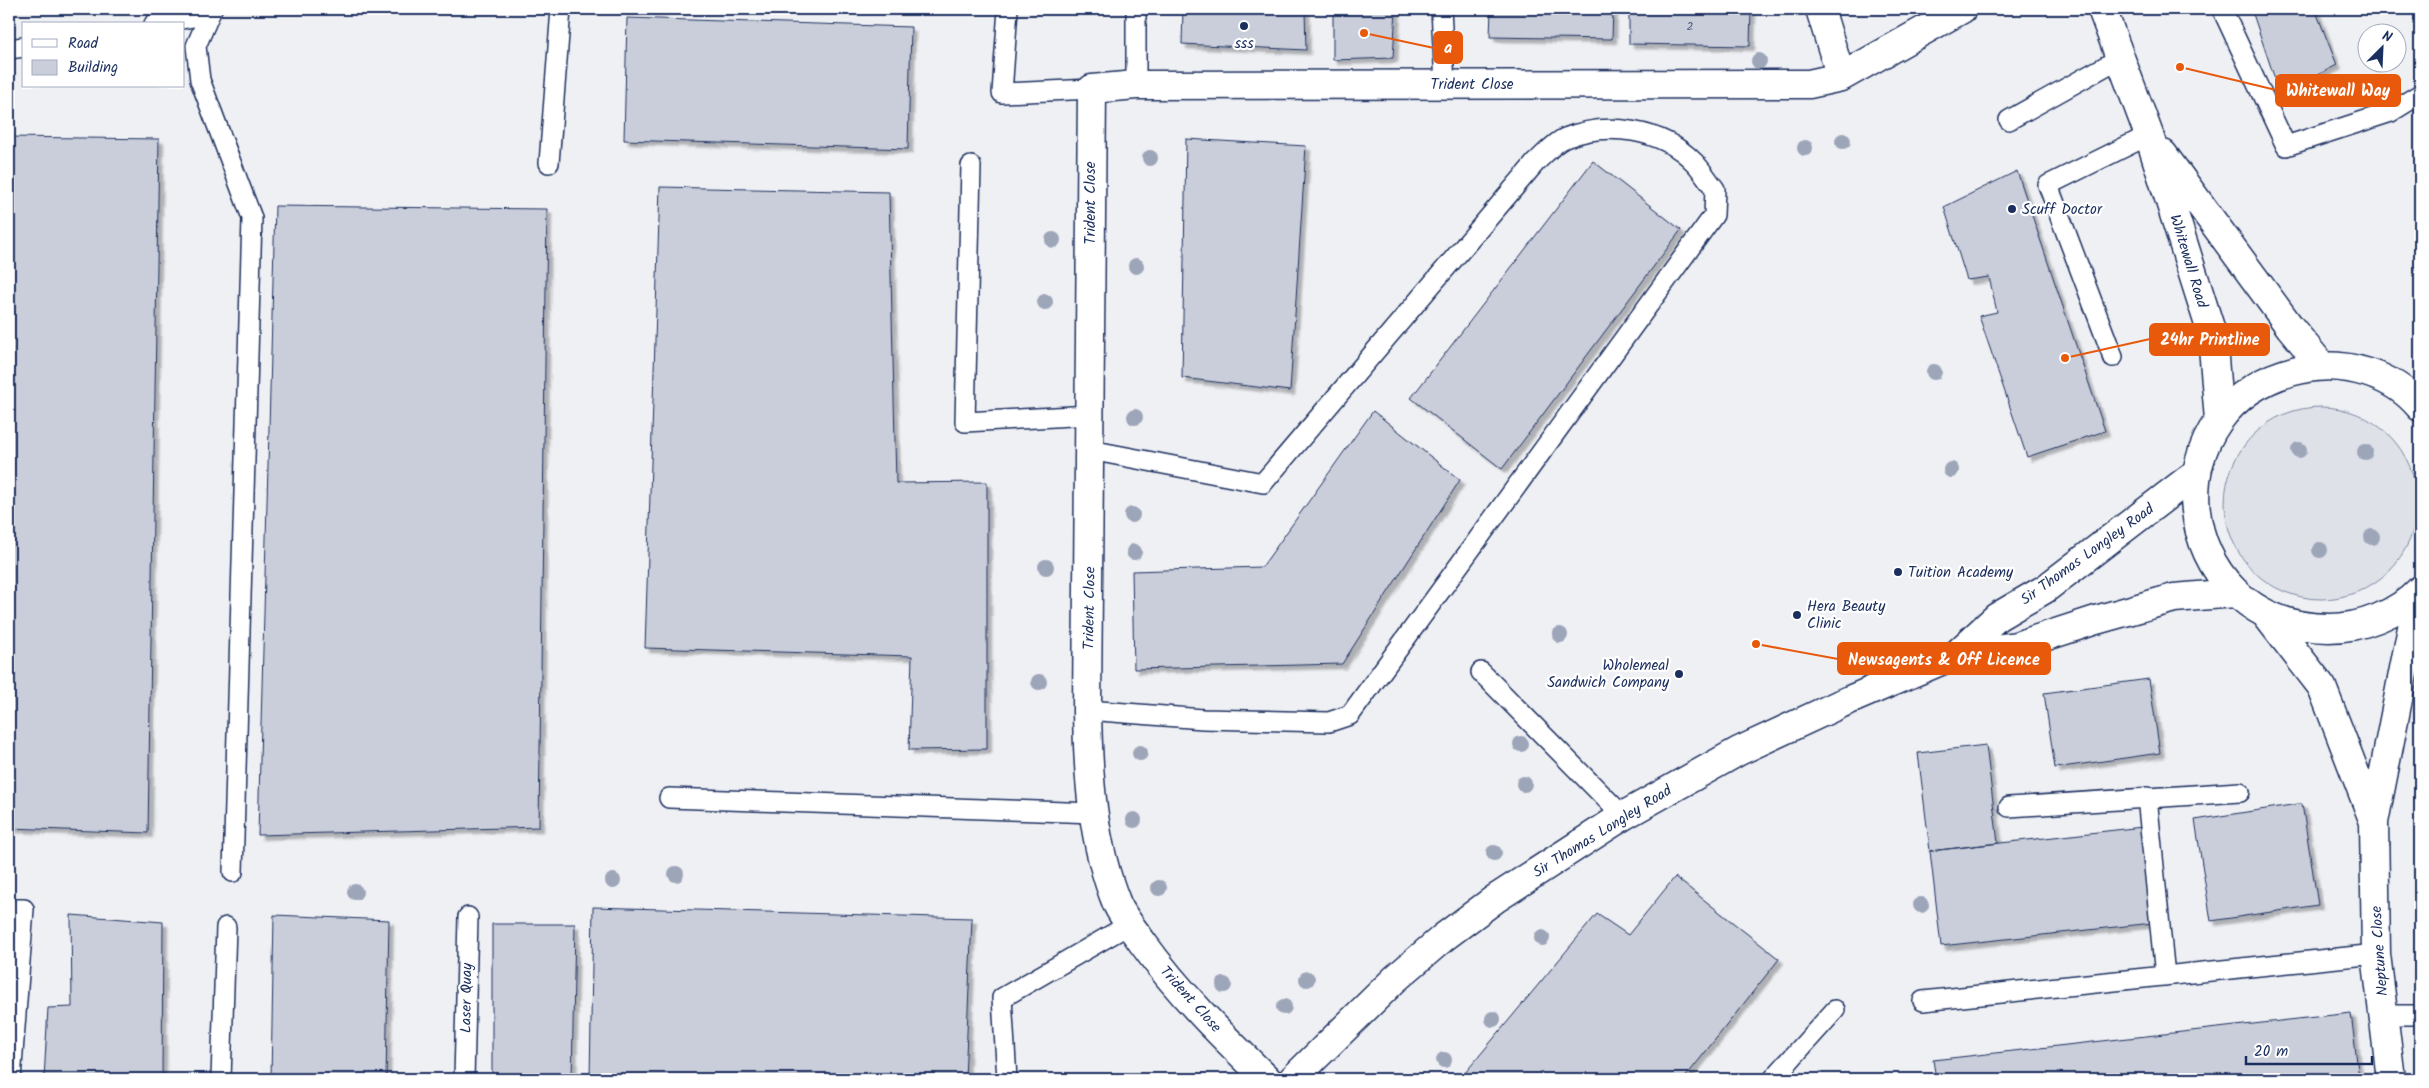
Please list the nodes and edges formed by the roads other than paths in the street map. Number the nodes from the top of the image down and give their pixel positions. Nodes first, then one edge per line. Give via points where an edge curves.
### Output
1 (562, 9) edge
2 (1008, 9) edge
3 (1136, 9) edge
4 (1440, 9) edge
5 (1820, 9) edge
6 (1962, 9) edge
7 (2102, 9) edge
8 (2222, 9) edge
9 (211, 11) edge
10 (163, 22) edge
11 (22, 47) edge
12 (9, 49) edge
13 (2120, 58) junction
14 (1841, 77) junction
15 (1136, 84) junction
16 (1445, 84) junction
17 (1092, 89) junction
18 (2420, 94) edge
19 (2009, 120) dead end
20 (2150, 134) junction
21 (549, 163) dead end
22 (971, 166) dead end
23 (2113, 357) dead end
24 (2322, 366) junction
25 (2419, 402) edge
26 (1090, 415) junction
27 (2219, 420) junction
28 (1090, 450) junction
29 (2195, 474) junction
30 (2419, 591) edge
31 (2235, 593) junction
32 (2267, 616) junction
33 (1957, 654) junction
34 (1481, 672) dead end
35 (1087, 710) junction
36 (2240, 792) dead end
37 (2147, 797) junction
38 (669, 798) dead end
39 (2009, 807) dead end
40 (1094, 812) junction
41 (1623, 816) junction
42 (2374, 822) junction
43 (232, 872) dead end
44 (9, 909) edge
45 (468, 917) dead end
46 (1130, 924) junction
47 (226, 927) dead end
48 (2376, 954) junction
49 (2165, 976) junction
50 (1922, 1001) dead end
51 (1835, 1010) dead end
52 (2383, 1015) junction
53 (2420, 1015) edge
54 (11, 1079) edge
55 (221, 1079) edge
56 (464, 1079) edge
57 (1006, 1079) edge
58 (1266, 1079) edge
59 (1293, 1079) edge
60 (1773, 1079) edge
61 (2391, 1079) edge

1 - 21 lane
2 - 17 lane via 1002,93
3 - 15 lane
4 - 16 lane
5 - 14 street
6 - 14 street, Trident Close
7 - 13 street, Whitewall Road
8 - 18 lane via 2286,146 2391,112
9 - 10 lane
9 - 43 lane via 196,46 200,80 252,218
11 - 12 lane
13 - 19 lane
13 - 20 street, Whitewall Road
14 - 16 street, Trident Close via 1809,84
15 - 16 street, Trident Close
15 - 17 street, Trident Close
17 - 26 street, Trident Close
20 - 23 lane via 2048,184
20 - 24 street, Whitewall Road via 2245,267
20 - 27 street, Whitewall Road via 2212,334
22 - 26 lane via 964,422
24 - 25 street via 2356,369 2388,381
24 - 27 street via 2283,373 2247,391
26 - 28 street, Trident Close
27 - 29 street via 2206,442
28 - 35 street, Trident Close
28 - 35 lane via 1263,483 1536,162 1564,138 1598,130 1634,130 1667,142 1694,161 1715,189 1714,215 1350,715 1329,722 1203,719
29 - 31 street via 2195,512 2208,556
29 - 33 street, Sir Thomas Longley Road via 2045,589 1997,617
30 - 32 street via 2386,616 2347,628 2306,628
30 - 42 street, Neptune Close
31 - 32 street
31 - 33 street, Sir Thomas Longley Road via 2174,598 2016,646
32 - 42 street, Neptune Close via 2322,687
33 - 41 street, Sir Thomas Longley Road via 1739,751
34 - 41 lane
35 - 40 street, Trident Close via 1089,778
36 - 37 lane
37 - 39 lane
37 - 49 lane
38 - 40 lane
40 - 46 street, Trident Close via 1108,878
41 - 59 street, Sir Thomas Longley Road via 1504,892 1444,938 1370,1002
42 - 48 street, Neptune Close
44 - 54 lane via 24,909
45 - 56 lane, Laser Quay
46 - 57 lane via 1002,998
46 - 58 street, Trident Close via 1182,992
47 - 55 lane
48 - 49 lane
48 - 52 street, Neptune Close
49 - 50 lane
51 - 60 lane
52 - 53 lane
52 - 61 street, Neptune Close

